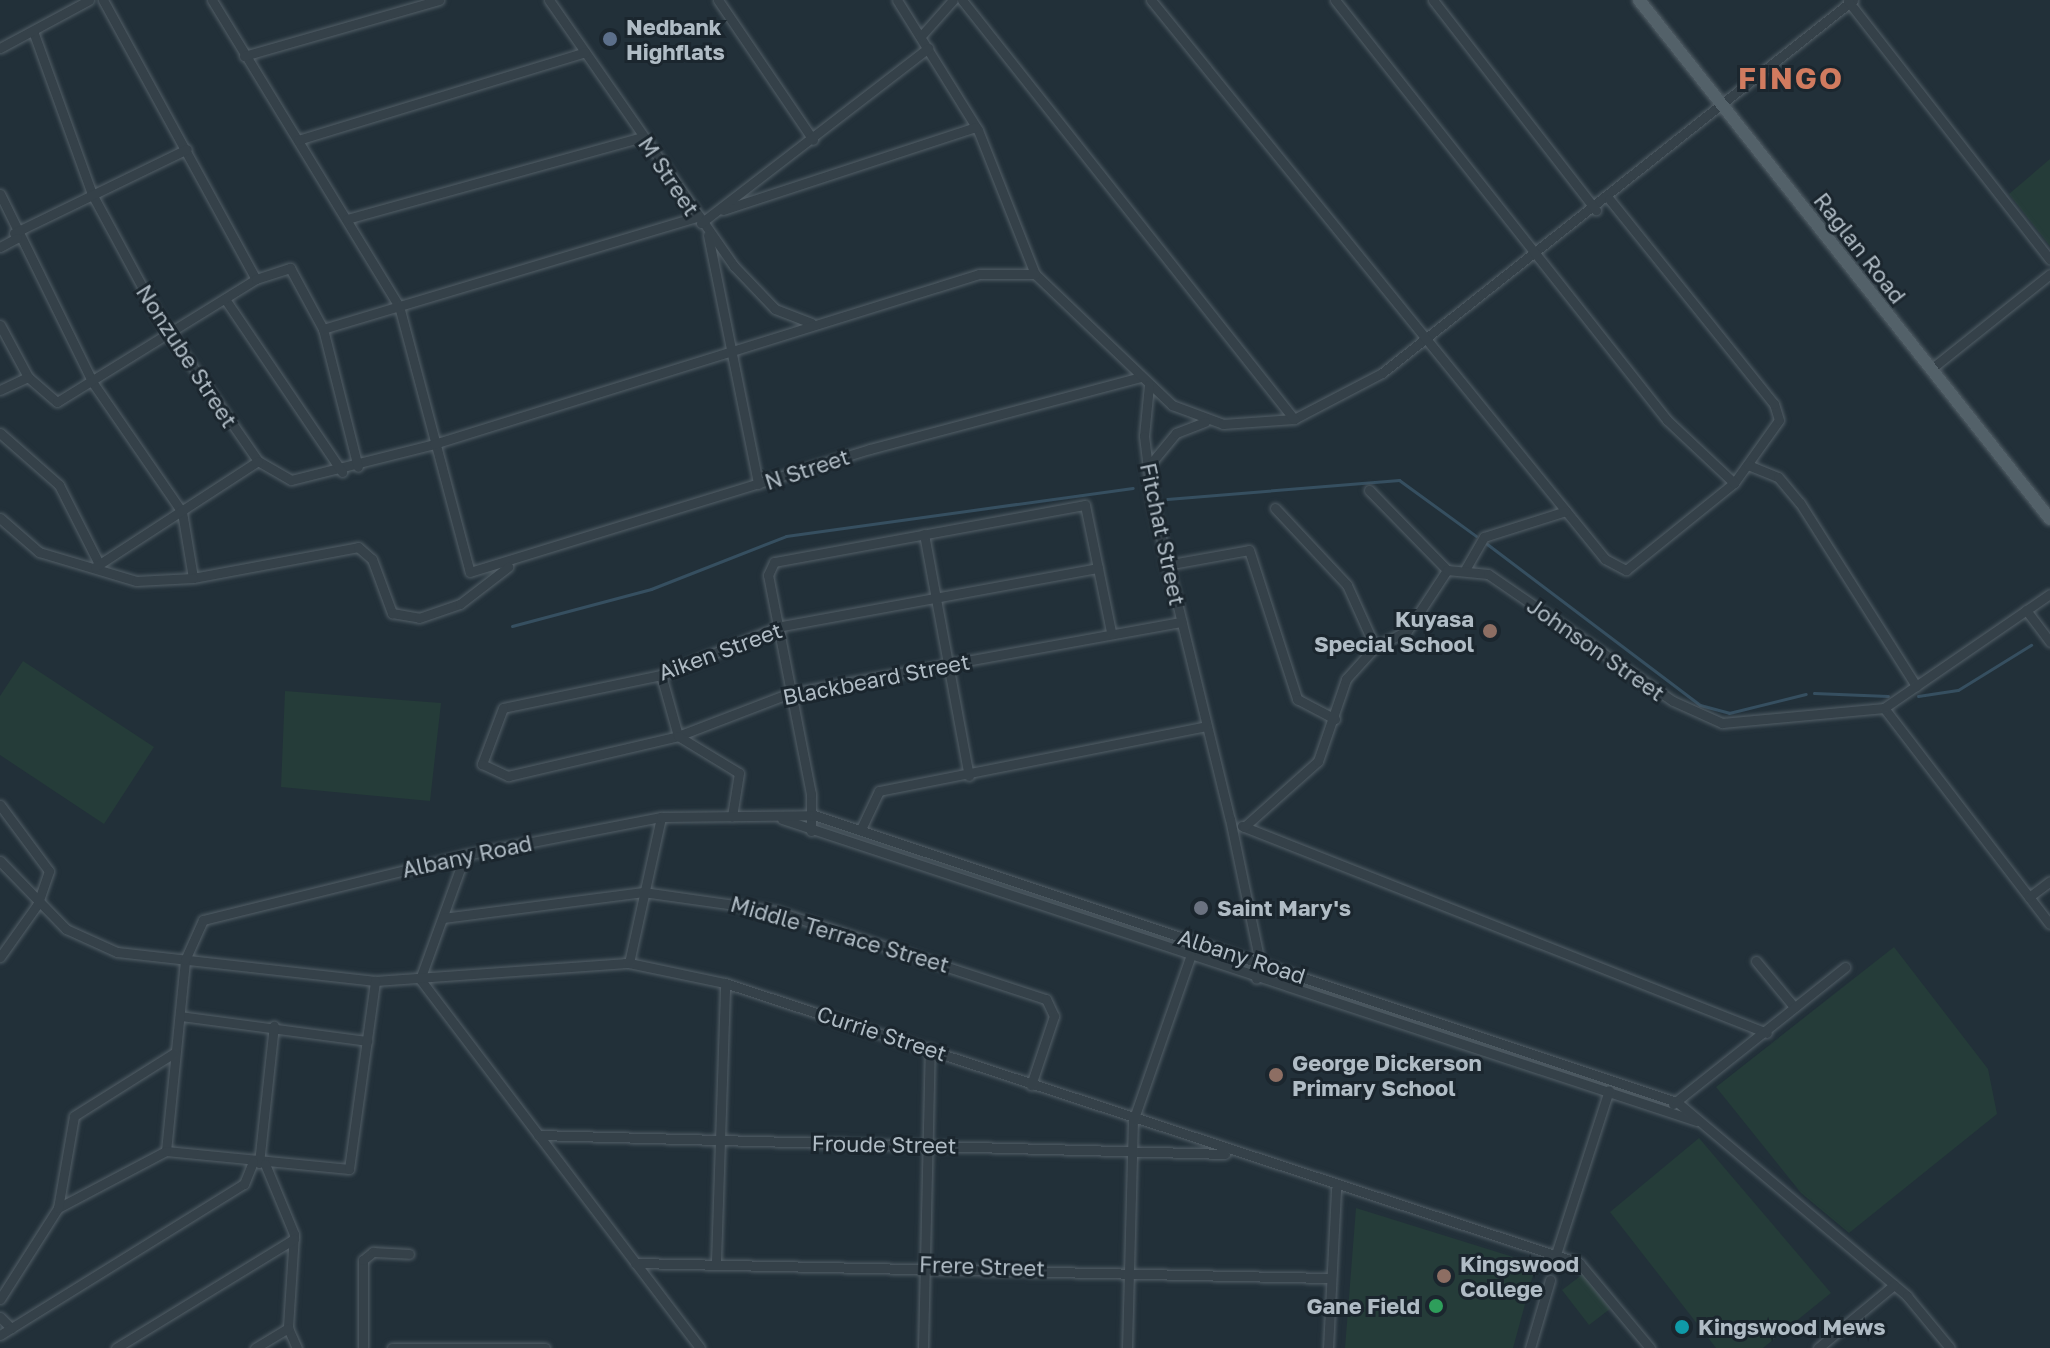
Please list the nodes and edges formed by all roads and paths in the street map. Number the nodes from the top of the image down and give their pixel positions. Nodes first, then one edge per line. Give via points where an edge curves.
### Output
1 (89, 0) edge
2 (103, 0) edge
3 (212, 0) edge
4 (439, 0) edge
5 (549, 0) edge
6 (718, 0) edge
7 (897, 0) edge
8 (953, 0) edge
9 (962, 0) edge
10 (1151, 0) edge
11 (1335, 0) edge
12 (1433, 0) edge
13 (1639, 0) edge
14 (1850, 1) edge
15 (33, 31) junction
16 (921, 36) junction
17 (0, 48) edge
18 (928, 48) junction
19 (585, 52) junction
20 (244, 56) junction
21 (1724, 108) junction
22 (976, 127) junction
23 (643, 137) junction
24 (298, 140) junction
25 (813, 140) junction
26 (187, 149) junction
27 (0, 194) edge
28 (92, 194) junction
29 (1609, 199) junction
30 (1596, 210) junction
31 (716, 213) junction
32 (347, 219) junction
33 (702, 224) junction
34 (16, 235) junction
35 (0, 247) edge
36 (1533, 256) junction
37 (2050, 260) edge
38 (1035, 274) junction
39 (2050, 274) edge
40 (256, 279) junction
41 (225, 299) junction
42 (399, 306) junction
43 (815, 324) junction
44 (0, 325) edge
45 (323, 329) junction
46 (167, 333) junction
47 (1427, 339) junction
48 (730, 349) junction
49 (1927, 364) junction
50 (28, 377) junction
51 (1141, 377) junction
52 (93, 383) junction
53 (1149, 385) junction
54 (0, 390) edge
55 (1294, 419) junction
56 (1205, 422) junction
57 (0, 433) edge
58 (434, 444) junction
59 (258, 461) junction
60 (1748, 465) junction
61 (358, 467) junction
62 (1146, 469) junction
63 (342, 472) junction
64 (1734, 483) junction
65 (758, 484) junction
66 (1369, 490) dead end
67 (1275, 508) dead end
68 (1566, 511) junction
69 (182, 512) junction
70 (0, 518) edge
71 (2050, 519) edge
72 (924, 534) junction
73 (510, 564) junction
74 (97, 565) junction
75 (1166, 565) junction
76 (1098, 568) junction
77 (1466, 568) junction
78 (1447, 570) junction
79 (193, 578) junction
80 (2050, 594) edge
81 (937, 600) junction
82 (2026, 610) junction
83 (1182, 622) junction
84 (778, 627) junction
85 (1111, 632) junction
86 (2050, 642) edge
87 (1375, 647) junction
88 (950, 665) junction
89 (661, 675) junction
90 (1916, 686) junction
91 (790, 693) junction
92 (1884, 708) junction
93 (1335, 719) junction
94 (1206, 726) junction
95 (678, 736) junction
96 (485, 769) joint
97 (969, 776) junction
98 (0, 805) edge
99 (814, 815) junction
100 (732, 816) junction
101 (661, 817) junction
102 (779, 817) junction
103 (1230, 819) junction
104 (1244, 827) junction
105 (861, 829) junction
106 (811, 831) junction
107 (927, 853) junction
108 (465, 855) junction
109 (0, 861) edge
110 (922, 868) junction
111 (2050, 881) edge
112 (643, 892) junction
113 (2029, 897) junction
114 (37, 905) junction
115 (1108, 912) junction
116 (443, 918) junction
117 (2050, 924) edge
118 (1104, 926) junction
119 (0, 957) edge
120 (1190, 957) junction
121 (185, 960) junction
122 (1756, 961) dead end
123 (1260, 962) junction
124 (629, 963) junction
125 (1845, 967) dead end
126 (420, 979) junction
127 (1256, 979) junction
128 (375, 981) junction
129 (725, 983) junction
130 (1353, 994) junction
131 (1794, 1007) junction
132 (1350, 1009) junction
133 (180, 1016) junction
134 (1442, 1024) junction
135 (274, 1026) junction
136 (1767, 1033) junction
137 (1438, 1038) junction
138 (367, 1041) junction
139 (930, 1048) junction
140 (174, 1053) junction
141 (1611, 1081) junction
142 (1031, 1085) junction
143 (1607, 1094) junction
144 (1677, 1102) junction
145 (1662, 1112) junction
146 (1133, 1121) junction
147 (1696, 1121) junction
148 (538, 1135) junction
149 (717, 1141) junction
150 (925, 1143) junction
151 (166, 1151) junction
152 (1229, 1153) junction
153 (1130, 1154) junction
154 (259, 1163) junction
155 (1336, 1189) junction
156 (58, 1208) junction
157 (294, 1239) junction
158 (409, 1254) dead end
159 (1556, 1254) junction
160 (716, 1261) junction
161 (635, 1263) junction
162 (925, 1264) junction
163 (1129, 1272) junction
164 (1328, 1278) junction
165 (1550, 1280) dead end
166 (1894, 1285) junction
167 (0, 1299) edge
168 (0, 1317) edge
169 (11, 1328) junction
170 (288, 1328) junction
171 (0, 1335) edge
172 (519, 1346) edge
173 (116, 1348) edge
174 (255, 1348) edge
175 (297, 1348) edge
176 (363, 1348) edge
177 (392, 1348) edge
178 (545, 1348) edge
179 (700, 1348) edge
180 (923, 1348) edge
181 (1127, 1348) edge
182 (1328, 1348) edge
183 (1530, 1348) edge
184 (1650, 1348) edge
185 (1818, 1348) edge
186 (1950, 1348) edge

1 - 15 street
2 - 26 street
3 - 20 street
4 - 20 street
5 - 19 street, M Street
6 - 25 street
7 - 16 street
8 - 16 street
9 - 55 street
10 - 47 street
11 - 36 street
12 - 30 street
13 - 21 main road, Raglan Road
14 - 21 street
14 - 37 street
15 - 17 street
15 - 28 street, Nonzube Street
16 - 18 street
18 - 22 street
18 - 25 street
19 - 23 street, M Street
19 - 24 street
20 - 24 street
21 - 29 street
21 - 49 main road, Raglan Road
22 - 31 street
22 - 38 street
23 - 32 street
23 - 33 street, M Street
24 - 32 street
25 - 31 street
26 - 28 street
26 - 40 street
27 - 34 street
28 - 34 street
28 - 46 street, Nonzube Street
29 - 30 street
29 - 60 street via 1774,404 1778,424
30 - 36 street
31 - 33 street
32 - 42 street
33 - 42 street
33 - 43 street, M Street via 775,309
33 - 48 street
34 - 35 street
34 - 52 street
36 - 47 street
36 - 64 street via 1667,420
38 - 43 street, Nonzube Street via 979,274
38 - 51 street
39 - 49 street
40 - 41 street
40 - 45 street via 290,268
41 - 46 street
41 - 63 street
42 - 45 street
42 - 58 street
43 - 48 street, Nonzube Street
44 - 50 street
45 - 61 street
46 - 52 street
46 - 59 street, Nonzube Street
47 - 55 street via 1345,396
47 - 68 street
48 - 58 street, Nonzube Street
48 - 65 street
49 - 71 main road, Raglan Road
50 - 52 street via 57,402
50 - 54 street
51 - 53 street
51 - 65 street, N Street
52 - 69 street
53 - 56 street
53 - 62 street, Fitchat Street
55 - 56 street
56 - 62 street via 1176,433
57 - 74 street via 59,485
58 - 61 street, Nonzube Street
58 - 73 street, N Street via 461,557 477,573
59 - 63 street, Nonzube Street via 291,480
59 - 69 street
60 - 64 street
60 - 90 street via 1778,477 1800,503
61 - 63 street, Nonzube Street
62 - 75 street, Fitchat Street
64 - 68 street via 1631,570 1612,567
65 - 73 street, N Street
66 - 78 street
67 - 87 street via 1347,585
68 - 77 street via 1484,537
69 - 74 street
69 - 79 street
70 - 74 street via 29,547
72 - 76 street via 1085,505
72 - 81 street
72 - 84 street via 774,562 768,575
73 - 79 street via 480,593 419,618 392,613 372,559 358,547
74 - 79 street via 136,581
75 - 83 street, Fitchat Street
75 - 93 street via 1249,550 1297,699
76 - 81 street, Aiken Street
76 - 85 street
77 - 78 street, Johnson Street
77 - 92 street, Johnson Street via 1488,574 1702,717 1740,723 1784,713
78 - 87 street via 1407,631
80 - 82 street
81 - 84 street, Aiken Street
81 - 88 street
82 - 86 street
82 - 90 street
83 - 85 street, Blackbeard Street
83 - 94 street, Fitchat Street
84 - 89 street, Aiken Street
84 - 91 street
85 - 88 street, Blackbeard Street
87 - 93 street via 1346,679
88 - 91 street, Blackbeard Street
88 - 97 street
89 - 95 street
89 - 96 street, Aiken Street via 503,708 484,749
90 - 92 street
91 - 95 street, Blackbeard Street
91 - 99 street
92 - 113 street
93 - 104 street via 1318,761
94 - 97 street
94 - 103 street, Fitchat Street
95 - 96 street, Blackbeard Street via 508,776
95 - 100 street via 739,773
97 - 105 street via 879,791
98 - 114 street via 46,859 48,882
99 - 102 street, Albany Road
99 - 105 street, Albany Road
99 - 106 street
100 - 101 street, Albany Road
100 - 102 street, Albany Road
101 - 108 street, Albany Road
101 - 112 street
102 - 106 street, Albany Road
103 - 104 street
103 - 123 street, Fitchat Street
104 - 136 street
105 - 107 street, Albany Road
106 - 110 street, Albany Road
107 - 110 street
107 - 115 street, Albany Road
108 - 116 street
108 - 121 street, Albany Road via 219,913 196,928
109 - 114 street, Currie Street
110 - 118 street, Albany Road
111 - 113 street
112 - 116 street, Middle Terrace Street
112 - 124 street
112 - 142 street, Middle Terrace Street via 776,911 1040,996 1054,1016
113 - 117 street
114 - 119 street
114 - 121 street, Currie Street via 90,943
115 - 118 street
115 - 123 street, Albany Road
116 - 126 street
118 - 120 street, Albany Road
120 - 127 street, Albany Road
120 - 146 street
121 - 128 street, Currie Street
121 - 133 street, Albany Road
122 - 131 street
123 - 127 street, Fitchat Street
123 - 130 street, Albany Road
124 - 126 street, Currie Street
124 - 129 street, Currie Street
125 - 131 street
126 - 128 street, Currie Street
126 - 148 street
127 - 132 street, Albany Road
128 - 138 street
129 - 139 street, Currie Street
129 - 149 street
130 - 132 street
130 - 134 street, Albany Road
131 - 136 street
132 - 137 street, Albany Road
133 - 135 street
133 - 140 street, Albany Road
134 - 137 street
134 - 141 street, Albany Road
135 - 138 street
135 - 154 street
136 - 144 street
137 - 143 street, Albany Road
138 - 154 street via 356,1156 341,1172
139 - 142 street, Currie Street
139 - 150 street
140 - 151 street, Albany Road
140 - 156 street via 74,1116
141 - 143 street
141 - 144 street, Albany Road
142 - 146 street, Currie Street
143 - 145 street, Albany Road
143 - 159 street
144 - 145 street
144 - 147 street, Albany Road
145 - 147 street, Albany Road
146 - 152 street, Currie Street
146 - 153 street
147 - 166 street, Albany Road
148 - 149 street, Froude Street
148 - 161 street
149 - 150 street, Froude Street
149 - 160 street
150 - 153 street, Froude Street
150 - 162 street
151 - 154 street
151 - 156 street
152 - 153 street, Froude Street
152 - 155 street, Currie Street
153 - 163 street
154 - 157 street
154 - 169 street via 244,1184
155 - 159 street, Currie Street
155 - 164 street
156 - 167 street
157 - 170 street
157 - 173 street
158 - 176 street via 373,1252 363,1260
159 - 184 street, Currie Street via 1595,1275
160 - 161 street, Frere Street
160 - 162 street, Frere Street
161 - 179 street
162 - 163 street, Frere Street
162 - 180 street
163 - 164 street, Frere Street
163 - 181 street
164 - 182 street
165 - 183 street
166 - 185 street
166 - 186 street, Albany Road
168 - 169 street
169 - 171 street
170 - 174 street
170 - 175 street
172 - 177 street
172 - 178 street

